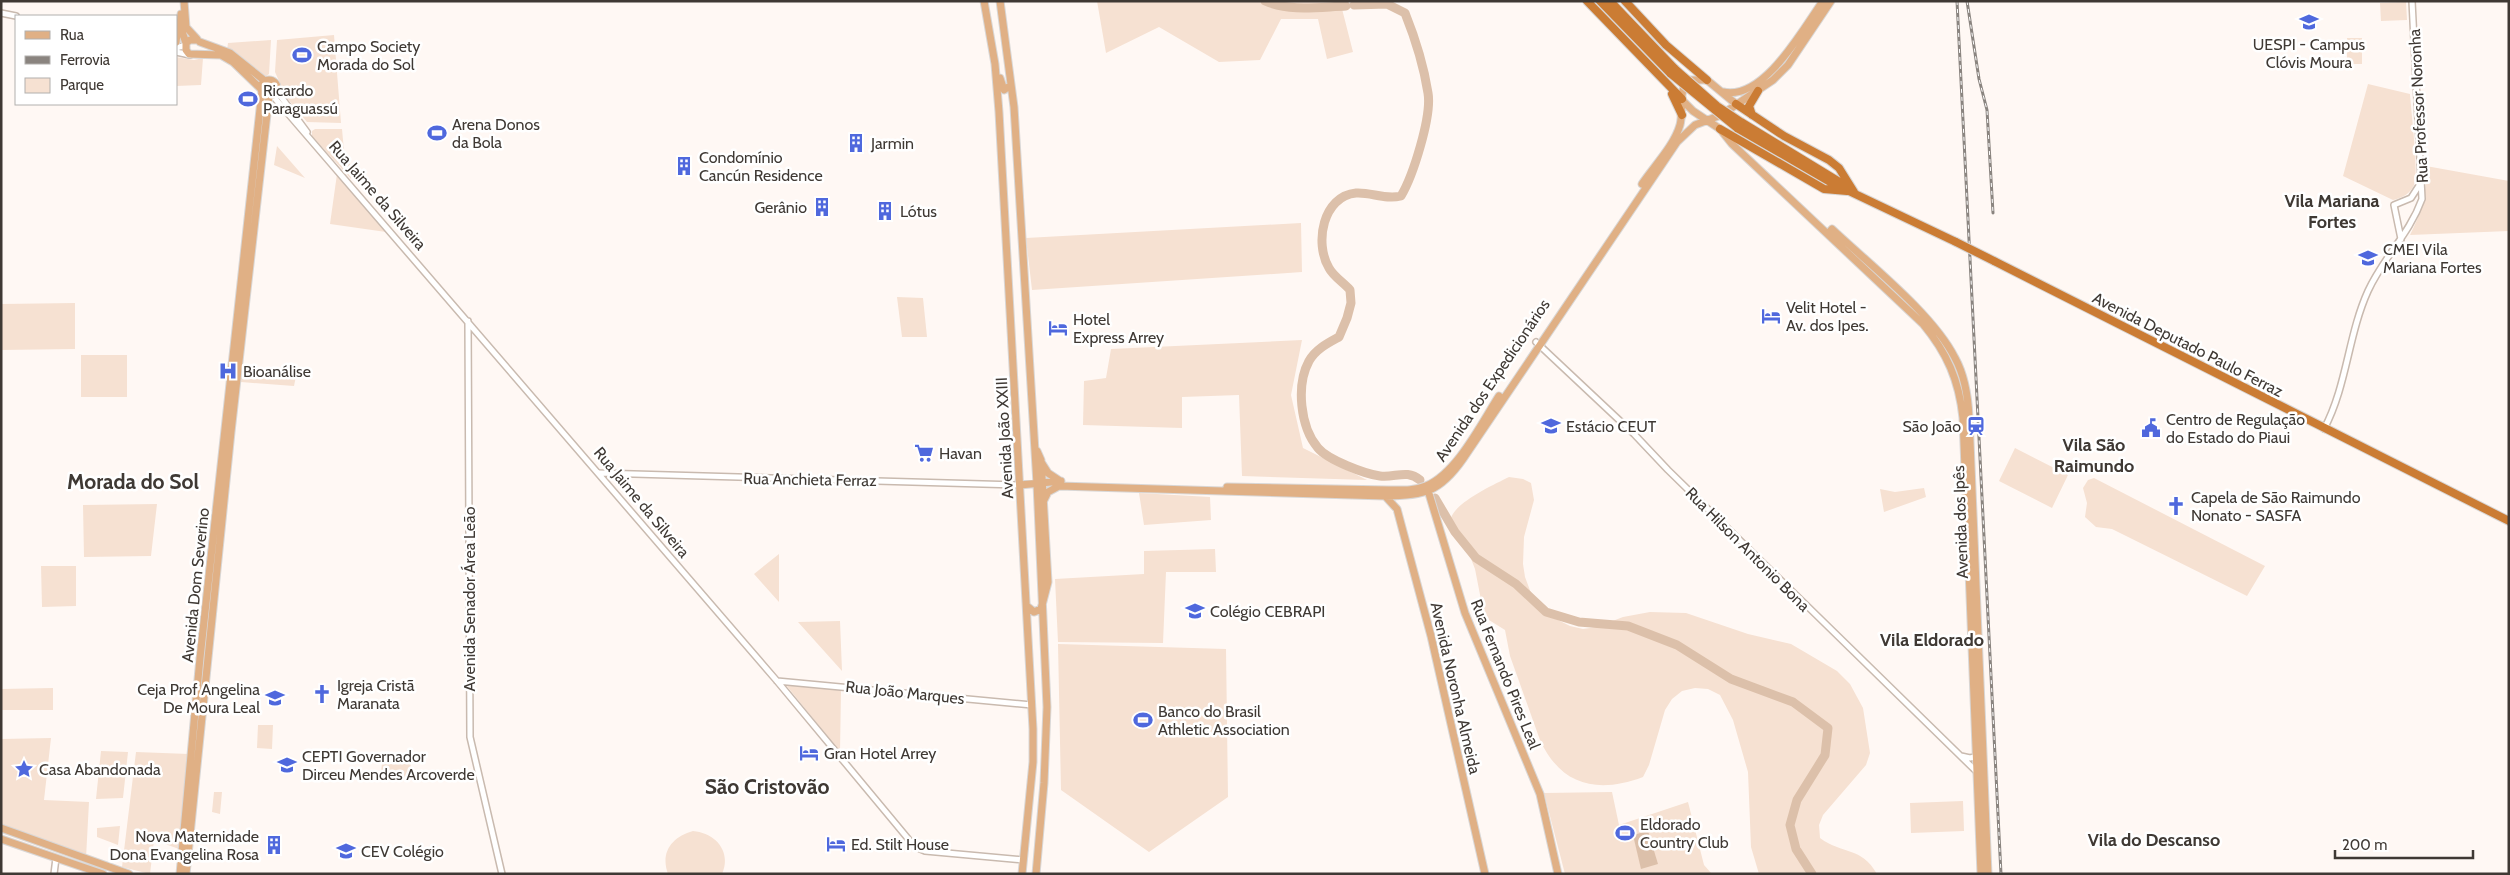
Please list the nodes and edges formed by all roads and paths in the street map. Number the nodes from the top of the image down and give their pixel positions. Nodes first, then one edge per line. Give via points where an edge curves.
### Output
1 (182, 1) edge
2 (984, 1) edge
3 (1000, 1) edge
4 (1587, 1) edge
5 (1600, 1) edge
6 (1610, 1) edge
7 (1624, 1) edge
8 (1823, 1) edge
9 (1831, 1) edge
10 (2412, 1) edge
11 (181, 11) junction
12 (1, 13) edge
13 (15, 16) edge
14 (1623, 20) junction
15 (178, 30) edge
16 (199, 41) junction
17 (186, 44) junction
18 (178, 47) edge
19 (178, 52) edge
20 (195, 55) junction
21 (995, 64) junction
22 (1660, 76) junction
23 (1707, 80) junction
24 (265, 81) junction
25 (1012, 84) junction
26 (277, 86) junction
27 (262, 90) junction
28 (1758, 91) junction
29 (1722, 92) junction
30 (271, 96) junction
31 (1682, 99) junction
32 (1736, 104) junction
33 (999, 112) junction
34 (1724, 112) junction
35 (1682, 115) junction
36 (1753, 116) junction
37 (1708, 120) junction
38 (1720, 128) junction
39 (309, 135) junction
40 (1015, 135) junction
41 (1675, 141) junction
42 (2423, 180) junction
43 (1854, 192) junction
44 (2401, 239) junction
45 (468, 320) junction
46 (1538, 343) junction
47 (1012, 348) junction
48 (1027, 348) junction
49 (1028, 363) junction
50 (1013, 366) junction
51 (2324, 428) junction
52 (1034, 444) junction
53 (1041, 460) junction
54 (599, 474) junction
55 (1040, 484) junction
56 (1059, 484) junction
57 (1020, 485) junction
58 (1427, 489) junction
59 (1403, 493) junction
60 (1384, 496) junction
61 (1043, 502) junction
62 (1397, 508) junction
63 (2509, 521) edge
64 (1028, 607) junction
65 (1041, 609) junction
66 (1029, 624) junction
67 (1042, 626) junction
68 (777, 681) junction
69 (1032, 705) junction
70 (1960, 756) junction
71 (1980, 756) junction
72 (1981, 774) junction
73 (1, 828) edge
74 (1, 839) edge
75 (56, 858) junction
76 (1023, 860) junction
77 (54, 874) edge
78 (103, 874) edge
79 (129, 874) edge
80 (180, 874) edge
81 (186, 874) edge
82 (502, 874) edge
83 (1022, 874) edge
84 (1036, 874) edge
85 (1485, 874) edge
86 (1558, 874) edge
87 (1981, 874) edge
88 (1988, 874) edge

1 - 11 main road
1 - 16 main road via 186,27
2 - 21 main road, Avenida João XXIII
3 - 25 main road, Avenida João XXIII
4 - 22 highway
5 - 14 highway
6 - 14 highway
7 - 23 highway
8 - 29 main road via 1769,75 1740,90
9 - 28 main road via 1788,65
10 - 42 street, Rua Professor Noronha
11 - 15 main road
11 - 17 main road via 180,26
12 - 13 street
14 - 43 highway, Avenida Deputado Paulo Ferraz, bridge via 1673,71 1739,125 1825,179
16 - 17 main road via 190,40
16 - 20 main road via 202,49
16 - 24 main road via 230,53
17 - 18 street
17 - 20 main road via 187,52
19 - 20 street
20 - 27 main road via 221,55
21 - 25 main road via 1002,89 1007,90
21 - 33 main road, Avenida João XXIII
22 - 31 highway
22 - 35 highway
23 - 29 main road
23 - 31 main road via 1688,80
24 - 26 main road via 273,81
24 - 27 main road
25 - 40 main road, Avenida João XXIII
26 - 30 main road
26 - 39 street
27 - 30 main road
27 - 80 main road, Avenida Dom Severino via 200,658
28 - 32 main road
28 - 36 highway via 1749,106
29 - 32 main road
29 - 34 main road
30 - 39 street, Rua Jaime da Silveira
30 - 81 main road, Avenida Dom Severino via 231,432
31 - 35 main road
31 - 37 main road
32 - 34 main road
32 - 36 highway
33 - 40 main road via 1003,106 1010,109
33 - 47 main road, Avenida João XXIII
34 - 37 main road
35 - 41 main road
36 - 43 highway via 1829,160 1839,168
37 - 38 main road, Avenida dos Ipês
37 - 41 main road via 1688,129
38 - 43 highway via 1824,189
38 - 71 main road, Avenida dos Ipês via 1732,144 1923,324 1948,358 1961,403 1971,540
39 - 45 street, Rua Jaime da Silveira
40 - 48 main road, Avenida João XXIII
41 - 46 main road, Avenida dos Expedicionários
42 - 44 street, Rua Professor Noronha via 2418,209
42 - 44 street via 2411,198 2394,205
43 - 51 highway, Avenida Deputado Paulo Ferraz, bridge
44 - 51 street, Rua Professor Noronha via 2385,259 2368,291 2335,404
45 - 54 street, Rua Jaime da Silveira
45 - 82 street, Avenida Senador Área Leão via 470,737
46 - 58 main road, Avenida dos Expedicionários via 1453,465
46 - 70 street, Rua Hilson Antonio Bona
47 - 48 main road
47 - 50 main road, Avenida João XXIII
48 - 49 main road, Avenida João XXIII
49 - 50 main road via 1020,361
49 - 52 main road, Avenida João XXIII
50 - 57 main road, Avenida João XXIII
51 - 63 highway, Avenida Deputado Paulo Ferraz
52 - 53 main road
52 - 55 main road, Avenida João XXIII
53 - 55 main road
53 - 56 main road
54 - 57 street, Rua Anchieta Ferraz
54 - 68 street, Rua Jaime da Silveira
55 - 56 main road, Avenida dos Expedicionários
55 - 57 main road, Avenida dos Expedicionários
55 - 61 main road
55 - 65 main road, Avenida João XXIII
56 - 59 main road, Avenida dos Expedicionários
56 - 60 main road, Avenida dos Expedicionários
56 - 61 main road via 1048,492
57 - 64 main road, Avenida João XXIII
58 - 59 main road, Avenida dos Expedicionários
58 - 86 main road, Rua Fernando Pires Leal via 1465,613 1540,794
59 - 60 main road, Avenida dos Expedicionários
59 - 62 main road
60 - 62 main road
61 - 65 main road via 1048,582
62 - 85 main road, Avenida Noronha Almeida via 1431,636
64 - 65 main road via 1034,612
64 - 66 main road, Avenida João XXIII
65 - 67 main road, Avenida João XXIII
66 - 67 main road via 1035,622
66 - 69 main road, Avenida João XXIII
67 - 84 main road, Avenida João XXIII via 1046,739
68 - 69 street, Rua João Marques
68 - 76 street, Rua Jaime da Silveira via 918,848
69 - 76 main road, Avenida João XXIII via 1033,762
70 - 71 street
70 - 72 street, Rua Hilson Antonio Bona
71 - 72 main road, Avenida dos Ipês
72 - 87 main road, Avenida dos Ipês
72 - 88 main road, Avenida dos Ipês
73 - 79 main road
74 - 75 main road
75 - 77 street
75 - 78 main road
76 - 83 main road, Avenida João XXIII

